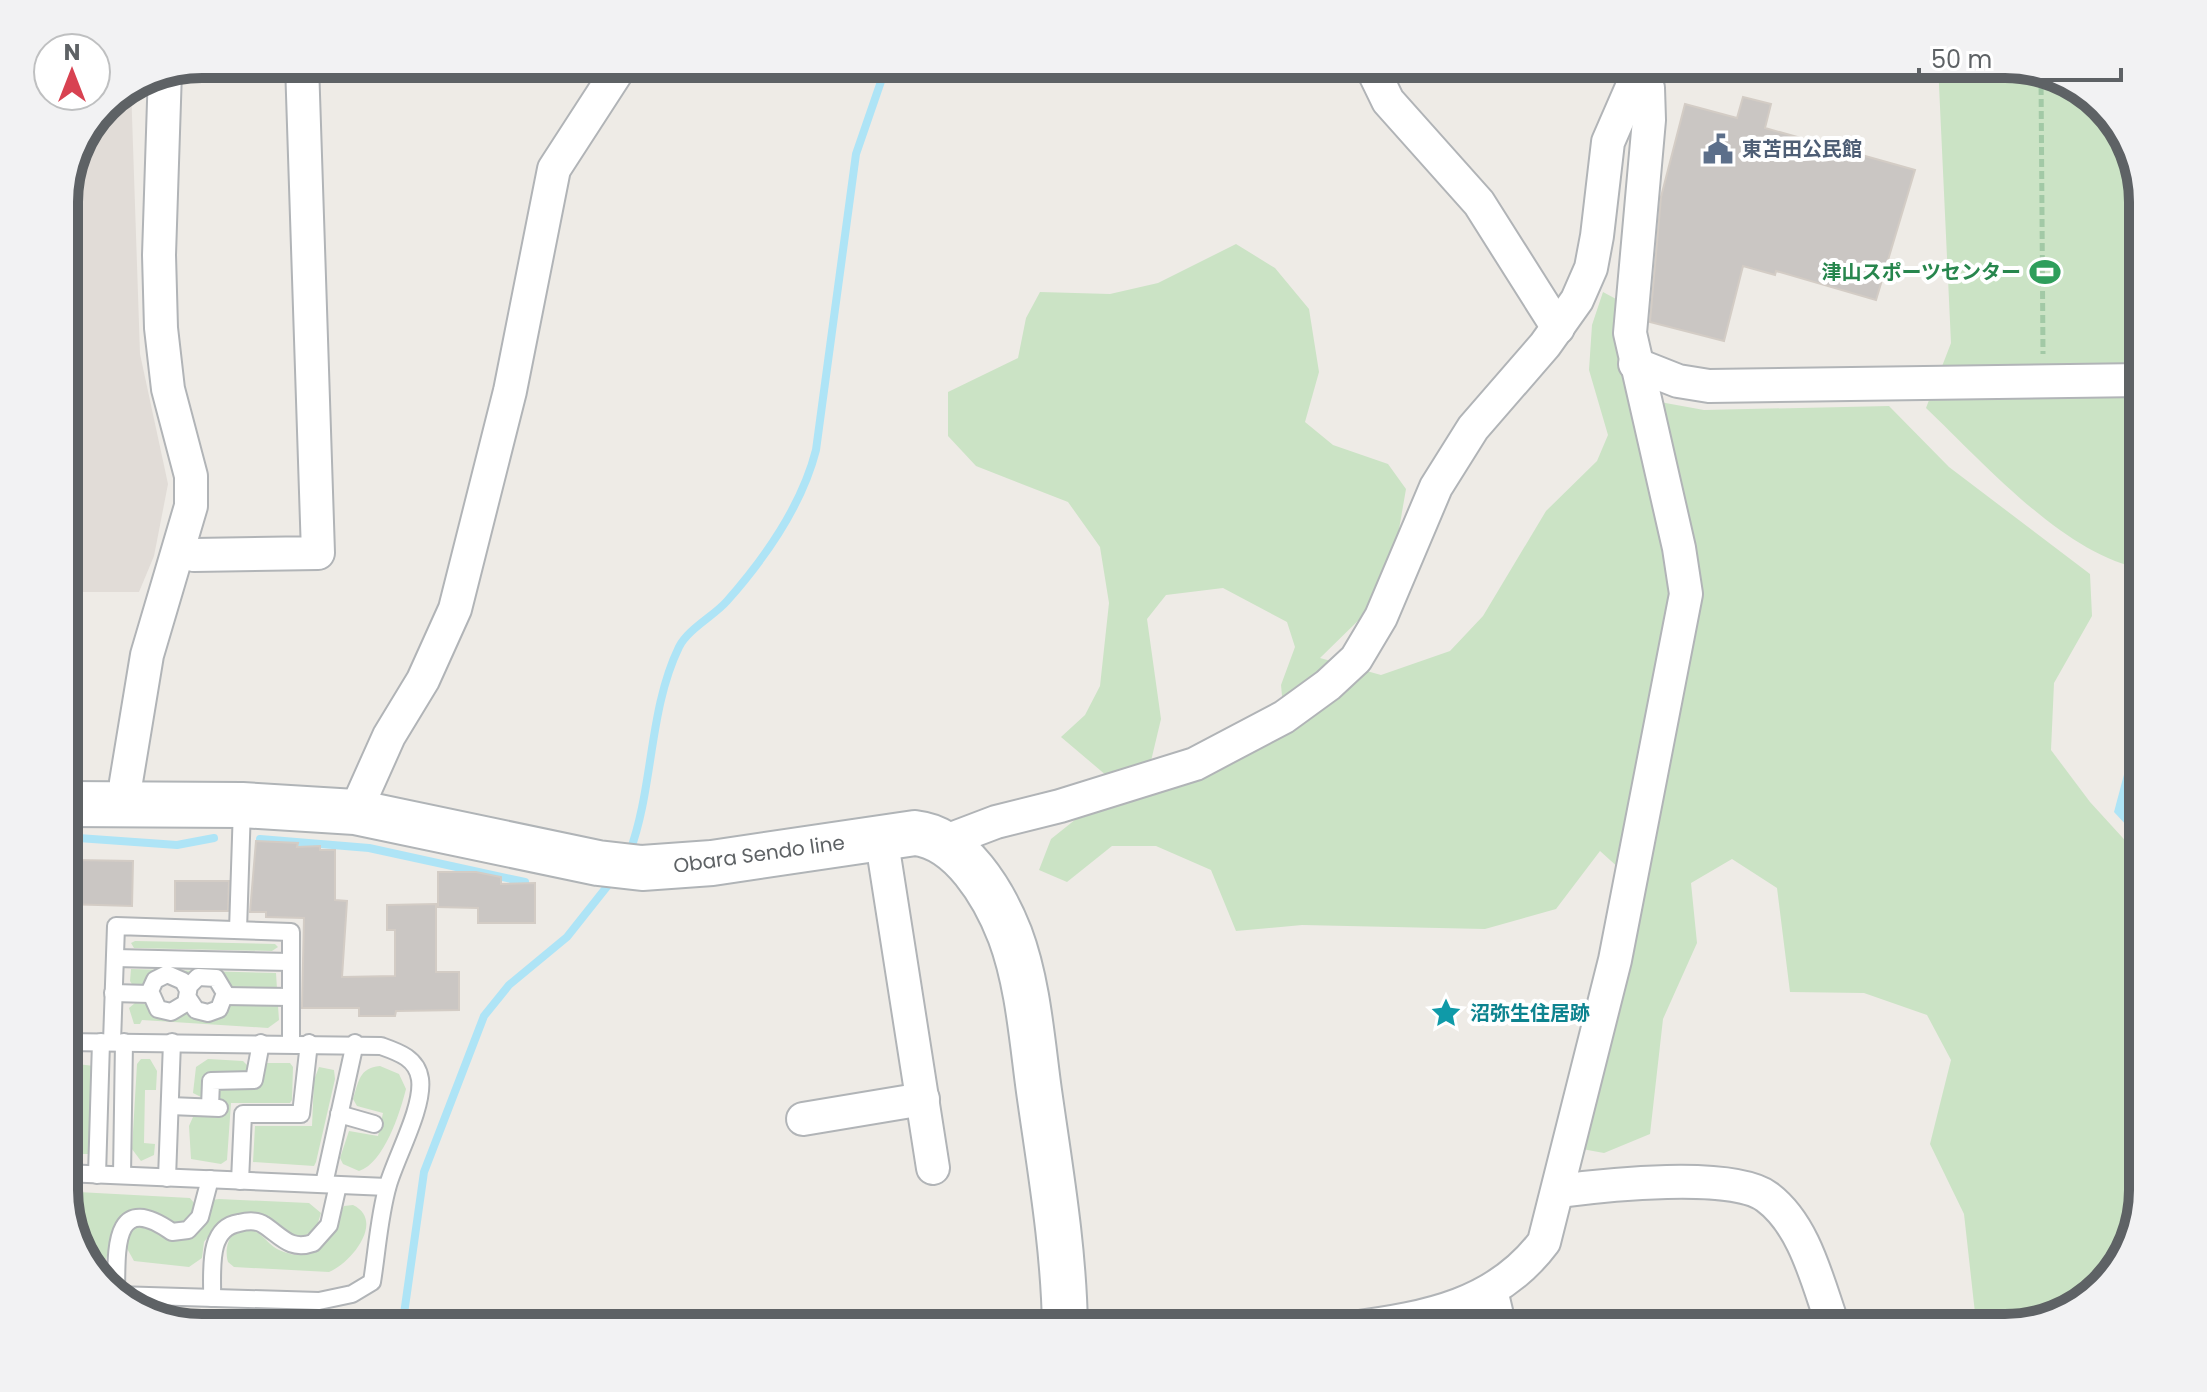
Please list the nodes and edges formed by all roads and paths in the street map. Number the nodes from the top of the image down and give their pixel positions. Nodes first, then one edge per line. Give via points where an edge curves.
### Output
1 (302, 78) edge
2 (613, 78) edge
3 (1377, 78) edge
4 (1635, 78) edge
5 (1643, 78) edge
6 (2041, 83) edge
7 (165, 84) edge
8 (1558, 328) junction
9 (1635, 364) junction
10 (2129, 380) edge
11 (2044, 382) junction
12 (180, 551) junction
13 (78, 804) edge
14 (126, 804) junction
15 (242, 805) junction
16 (355, 812) junction
17 (881, 836) junction
18 (946, 841) junction
19 (238, 930) junction
20 (115, 958) junction
21 (291, 962) junction
22 (113, 993) junction
23 (150, 994) junction
24 (188, 994) junction
25 (225, 996) junction
26 (291, 997) junction
27 (78, 1042) edge
28 (113, 1042) junction
29 (172, 1042) junction
30 (261, 1043) junction
31 (291, 1043) junction
32 (309, 1043) junction
33 (355, 1043) junction
34 (923, 1099) junction
35 (170, 1106) junction
36 (339, 1114) junction
37 (803, 1119) dead end
38 (374, 1124) dead end
39 (933, 1168) dead end
40 (78, 1174) edge
41 (97, 1175) junction
42 (122, 1175) junction
43 (167, 1178) junction
44 (210, 1179) junction
45 (240, 1181) junction
46 (331, 1185) junction
47 (387, 1187) junction
48 (1560, 1191) junction
49 (116, 1279) edge
50 (1491, 1290) junction
51 (138, 1296) edge
52 (212, 1298) junction
53 (1064, 1314) edge
54 (1432, 1314) edge
55 (1497, 1314) edge
56 (1829, 1314) edge

1 - 12 street via 318,553
2 - 16 street via 554,169 510,391 455,609
3 - 8 street via 1388,101 1479,203
4 - 8 street via 1608,142 1591,268
5 - 9 street via 1649,120 1629,310
6 - 11 path
7 - 12 street via 161,328 168,389 191,476 191,506
8 - 18 street via 1473,428 1436,487 1381,617 1356,659 1328,685 1284,717 1195,764
9 - 11 street via 1678,381 1709,386
9 - 48 street via 1686,594 1615,960
10 - 11 street
12 - 14 street via 147,655
13 - 14 main road, Obara Sendo line
14 - 15 main road, Obara Sendo line
15 - 16 main road, Obara Sendo line
15 - 19 lane
16 - 17 main road, Obara Sendo line via 642,868 712,863
17 - 18 main road, Obara Sendo line via 915,833
17 - 34 street
18 - 53 main road via 998,907 1011,938 1031,1032
19 - 20 lane via 116,926
19 - 21 lane via 291,932
20 - 21 lane
20 - 22 lane
21 - 26 lane
22 - 23 lane
22 - 28 lane
23 - 24 lane via 164,1012 177,1011
23 - 24 lane via 155,980 167,974 183,981
24 - 25 lane via 196,1010 208,1013 219,1009
24 - 25 lane via 198,977 210,976 221,982
25 - 26 lane
26 - 31 lane
27 - 28 lane
28 - 29 lane
28 - 41 lane
28 - 42 lane
29 - 30 lane
29 - 35 lane
30 - 31 lane
30 - 35 lane via 254,1080 211,1081 215,1108
31 - 32 lane
32 - 33 lane
32 - 45 lane via 301,1114 243,1114
33 - 36 lane
33 - 47 lane via 401,1053 415,1064 420,1080
34 - 37 street
34 - 39 street
35 - 43 lane
36 - 38 lane
36 - 46 lane
40 - 41 lane
41 - 42 lane
42 - 43 lane
43 - 44 lane
44 - 45 lane
44 - 49 lane via 200,1217 188,1230 172,1232 152,1218 126,1223 119,1233
45 - 46 lane
46 - 47 lane
46 - 52 lane via 329,1225 313,1243 291,1244 262,1223 226,1227 215,1247
47 - 52 lane via 372,1282 352,1294 319,1301
48 - 50 street via 1544,1242 1524,1269
48 - 56 street via 1685,1183 1733,1186 1766,1196 1804,1248
50 - 54 street
50 - 55 street
51 - 52 lane

